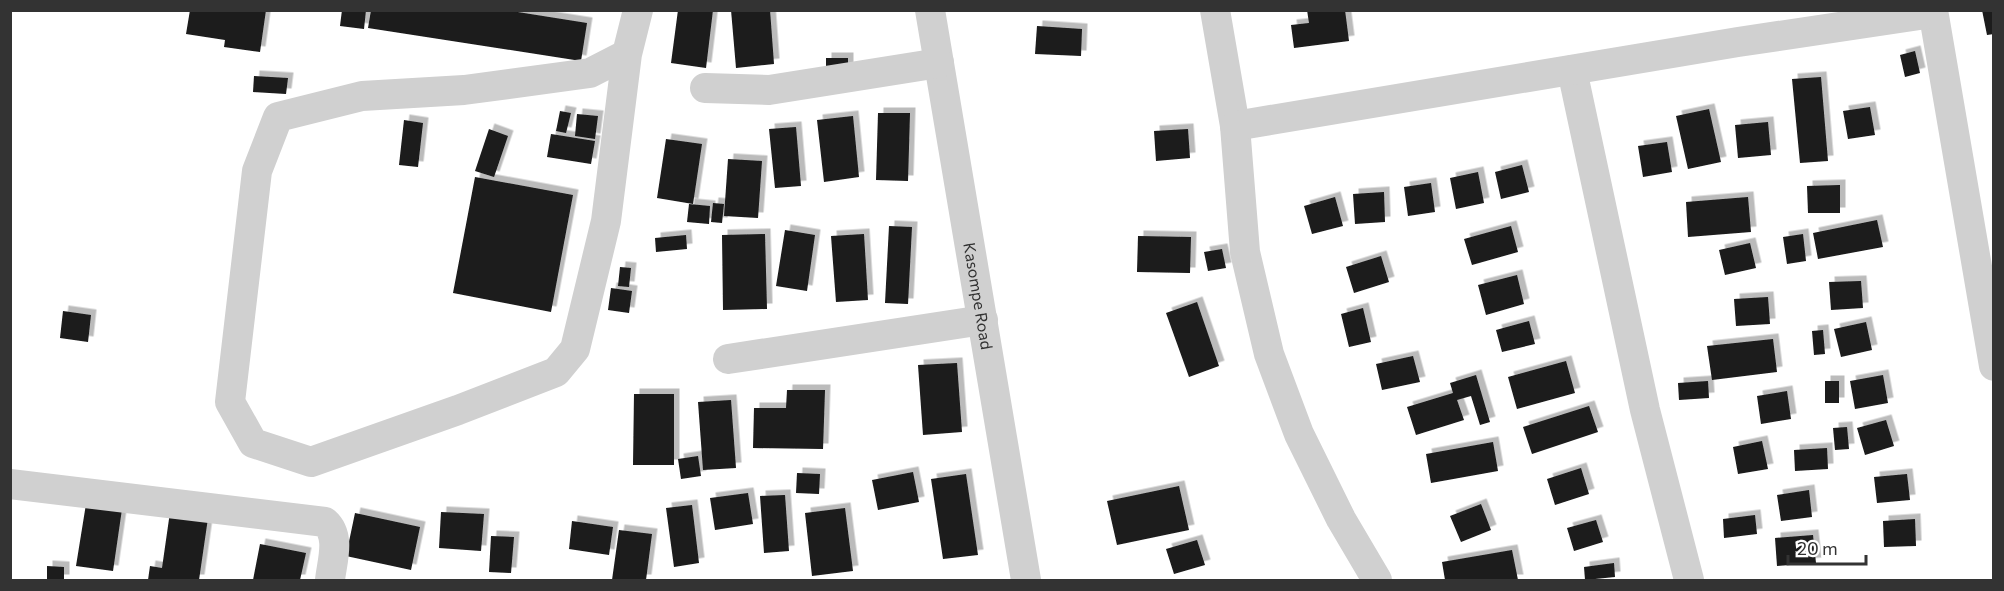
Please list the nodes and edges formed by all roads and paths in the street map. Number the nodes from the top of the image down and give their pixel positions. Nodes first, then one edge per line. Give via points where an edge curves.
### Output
1 (638, 10) edge
2 (930, 10) edge
3 (1215, 10) edge
4 (1933, 12) edge
5 (627, 54) junction
6 (939, 63) junction
7 (1572, 70) junction
8 (705, 88) dead end
9 (1235, 126) junction
10 (982, 320) junction
11 (728, 359) dead end
12 (1994, 366) edge
13 (10, 484) edge
14 (330, 580) edge
15 (1026, 580) edge
16 (1377, 580) edge
17 (1689, 580) edge

1 - 5 street
2 - 6 street, Kasompe Road
3 - 9 street
4 - 7 street
4 - 12 street
5 - 5 street via 606,221 575,349 556,372 310,462 253,443 230,402 257,171 278,117 362,96 464,90 590,73
6 - 8 street via 770,90
6 - 10 street, Kasompe Road
7 - 9 street
7 - 17 street via 1645,410
9 - 16 street via 1245,252 1269,354 1299,434 1341,519
10 - 11 street
10 - 15 street, Kasompe Road
13 - 14 street via 325,522 335,536

